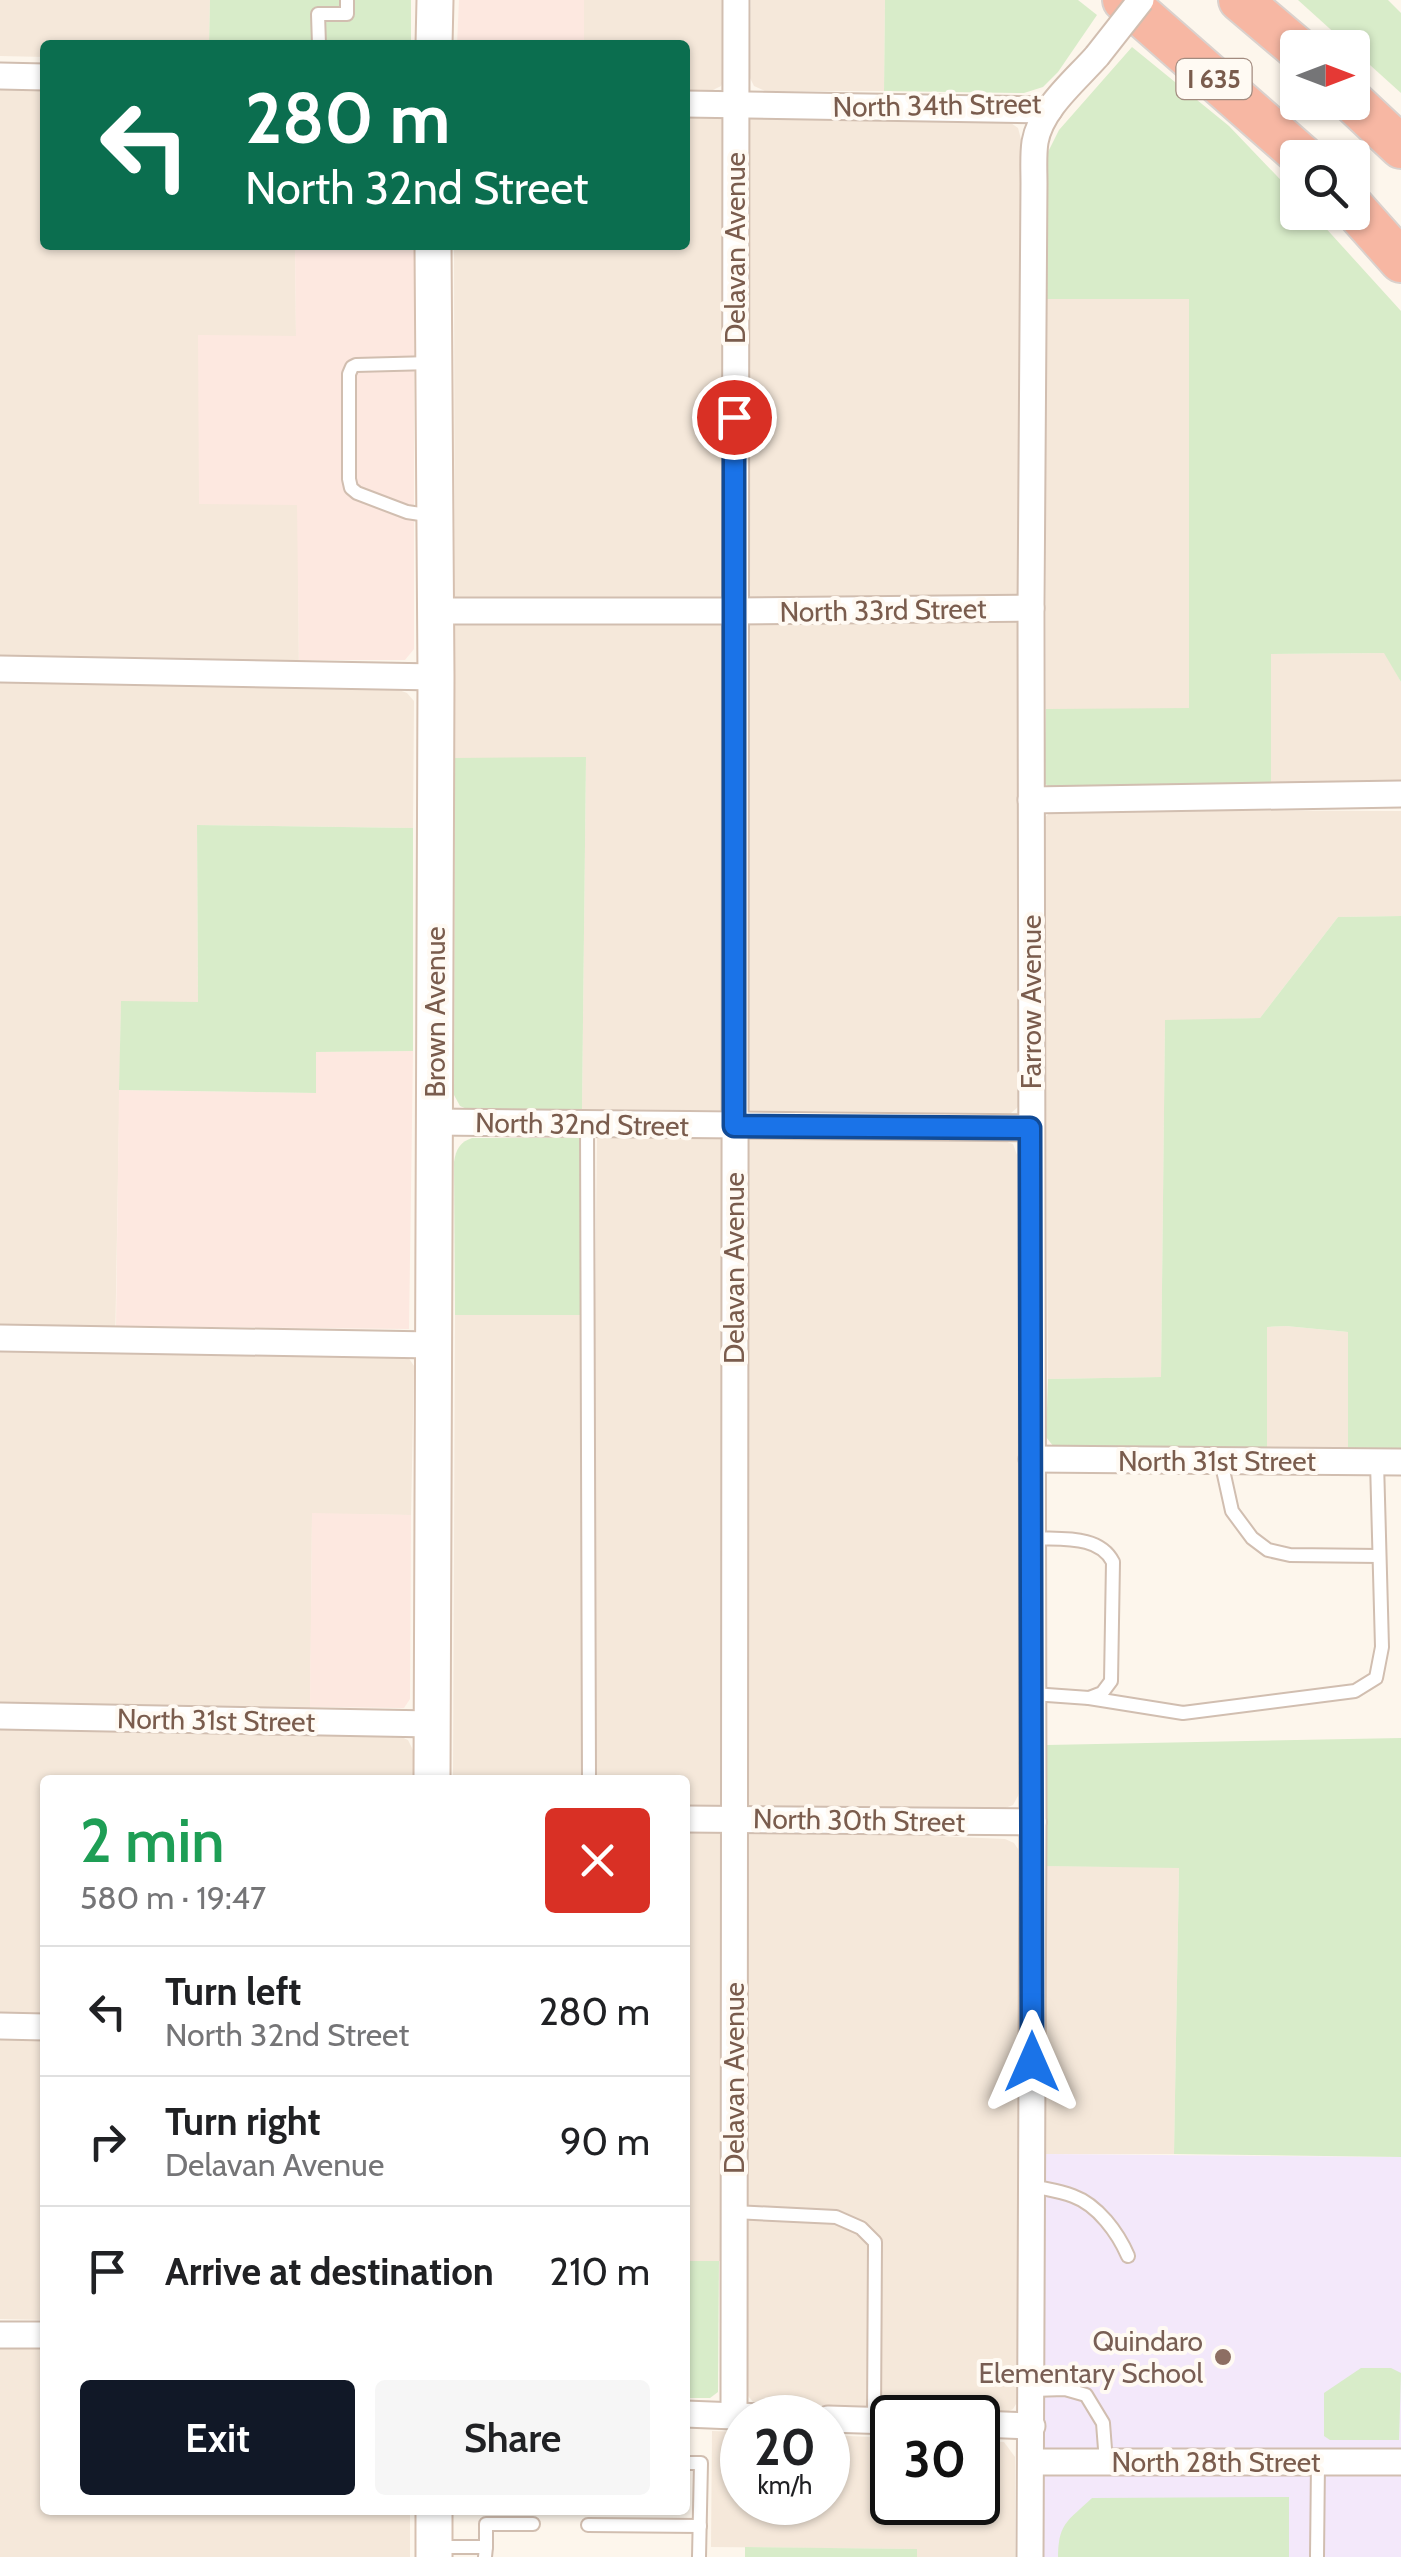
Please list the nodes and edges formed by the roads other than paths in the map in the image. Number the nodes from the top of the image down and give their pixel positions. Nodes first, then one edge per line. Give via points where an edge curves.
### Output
1 (347, 0) edge
2 (435, 0) edge
3 (736, 0) edge
4 (1124, 0) edge
5 (1141, 0) edge
6 (1240, 0) edge
7 (1280, 34) edge
8 (319, 40) edge
9 (434, 40) edge
10 (0, 76) edge
11 (40, 76) edge
12 (690, 104) edge
13 (735, 105) junction
14 (1049, 110) junction
15 (1370, 118) edge
16 (1283, 140) edge
17 (1401, 147) edge
18 (1370, 226) edge
19 (433, 250) edge
20 (1401, 261) edge
21 (434, 363) junction
22 (434, 516) junction
23 (1031, 608) junction
24 (434, 610) junction
25 (734, 612) junction
26 (0, 669) edge
27 (436, 677) junction
28 (1401, 794) edge
29 (1031, 800) junction
30 (434, 1122) junction
31 (586, 1124) junction
32 (734, 1126) junction
33 (1030, 1128) junction
34 (0, 1338) edge
35 (433, 1345) junction
36 (1032, 1460) junction
37 (1221, 1461) junction
38 (1389, 1462) edge
39 (1032, 1538) junction
40 (1379, 1556) junction
41 (1033, 1694) junction
42 (1089, 1698) junction
43 (0, 1716) edge
44 (432, 1724) junction
45 (432, 1775) edge
46 (590, 1775) edge
47 (690, 1819) edge
48 (734, 1819) junction
49 (1033, 1822) junction
50 (0, 2026) edge
51 (40, 2027) edge
52 (1032, 2186) junction
53 (734, 2212) junction
54 (1128, 2256) dead end
55 (0, 2334) edge
56 (40, 2335) edge
57 (1032, 2390) junction
58 (734, 2395) edge
59 (883, 2395) edge
60 (690, 2414) edge
61 (720, 2415) edge
62 (1000, 2425) edge
63 (1032, 2426) junction
64 (1032, 2462) junction
65 (1106, 2462) junction
66 (1318, 2462) junction
67 (1401, 2462) edge
68 (690, 2463) edge
69 (434, 2515) edge
70 (533, 2524) dead end
71 (588, 2525) dead end
72 (700, 2526) junction
73 (434, 2552) edge
74 (486, 2552) edge
75 (699, 2557) edge
76 (1030, 2557) edge
77 (1317, 2557) edge

1 - 8 lane via 347,14 318,14
2 - 9 main road
3 - 13 street, Delavan Avenue
4 - 16 highway, I 635
5 - 14 street, North 34th Street, bridge
6 - 7 highway, I 635
10 - 11 street
12 - 13 street, North 34th Street
13 - 14 street, North 34th Street
13 - 25 street, Delavan Avenue
14 - 23 street, Farrow Avenue via 1036,141
15 - 17 highway
18 - 20 highway
19 - 21 main road, Brown Avenue
21 - 22 main road, Brown Avenue
21 - 22 lane via 356,365 348,374 351,488
22 - 24 main road, Brown Avenue
23 - 25 street, North 33rd Street
23 - 29 street, Farrow Avenue
24 - 25 street, North 33rd Street
24 - 27 main road, Brown Avenue
25 - 32 street, Delavan Avenue
26 - 27 street
27 - 30 main road, Brown Avenue
28 - 29 street
29 - 33 street, Farrow Avenue
30 - 31 street, North 32nd Street
30 - 35 main road, Brown Avenue
31 - 32 street, North 32nd Street
31 - 46 lane
32 - 33 street, North 32nd Street
32 - 48 street, Delavan Avenue
33 - 36 street, Farrow Avenue
34 - 35 street
35 - 44 main road, Brown Avenue
36 - 37 street, North 31st Street
36 - 39 street, Farrow Avenue
37 - 38 street, North 31st Street
37 - 40 lane via 1232,1511 1268,1550
38 - 40 lane
39 - 41 street, Farrow Avenue
39 - 42 lane via 1094,1542 1113,1562 1112,1681
40 - 42 lane via 1382,1647 1376,1678 1355,1691 1183,1714
41 - 42 lane
41 - 49 street, Farrow Avenue
43 - 44 street, North 31st Street
44 - 45 main road, Brown Avenue
47 - 48 street, North 30th Street
48 - 49 street, North 30th Street
48 - 53 street, Delavan Avenue
49 - 52 street, Farrow Avenue
50 - 51 street
52 - 54 lane via 1088,2204
52 - 57 street, Farrow Avenue
53 - 58 street, Delavan Avenue
53 - 59 lane via 836,2216 875,2242
55 - 56 street
57 - 63 street, Farrow Avenue
57 - 65 lane via 1086,2395 1103,2423
60 - 61 street
62 - 63 street
63 - 64 street, Farrow Avenue
64 - 65 street, North 28th Street
64 - 76 street, Farrow Avenue
65 - 66 street, North 28th Street
66 - 67 street, North 28th Street
66 - 77 lane
68 - 72 lane via 701,2463
69 - 73 main road
70 - 74 lane via 486,2524
71 - 72 lane
72 - 75 lane
73 - 74 lane

